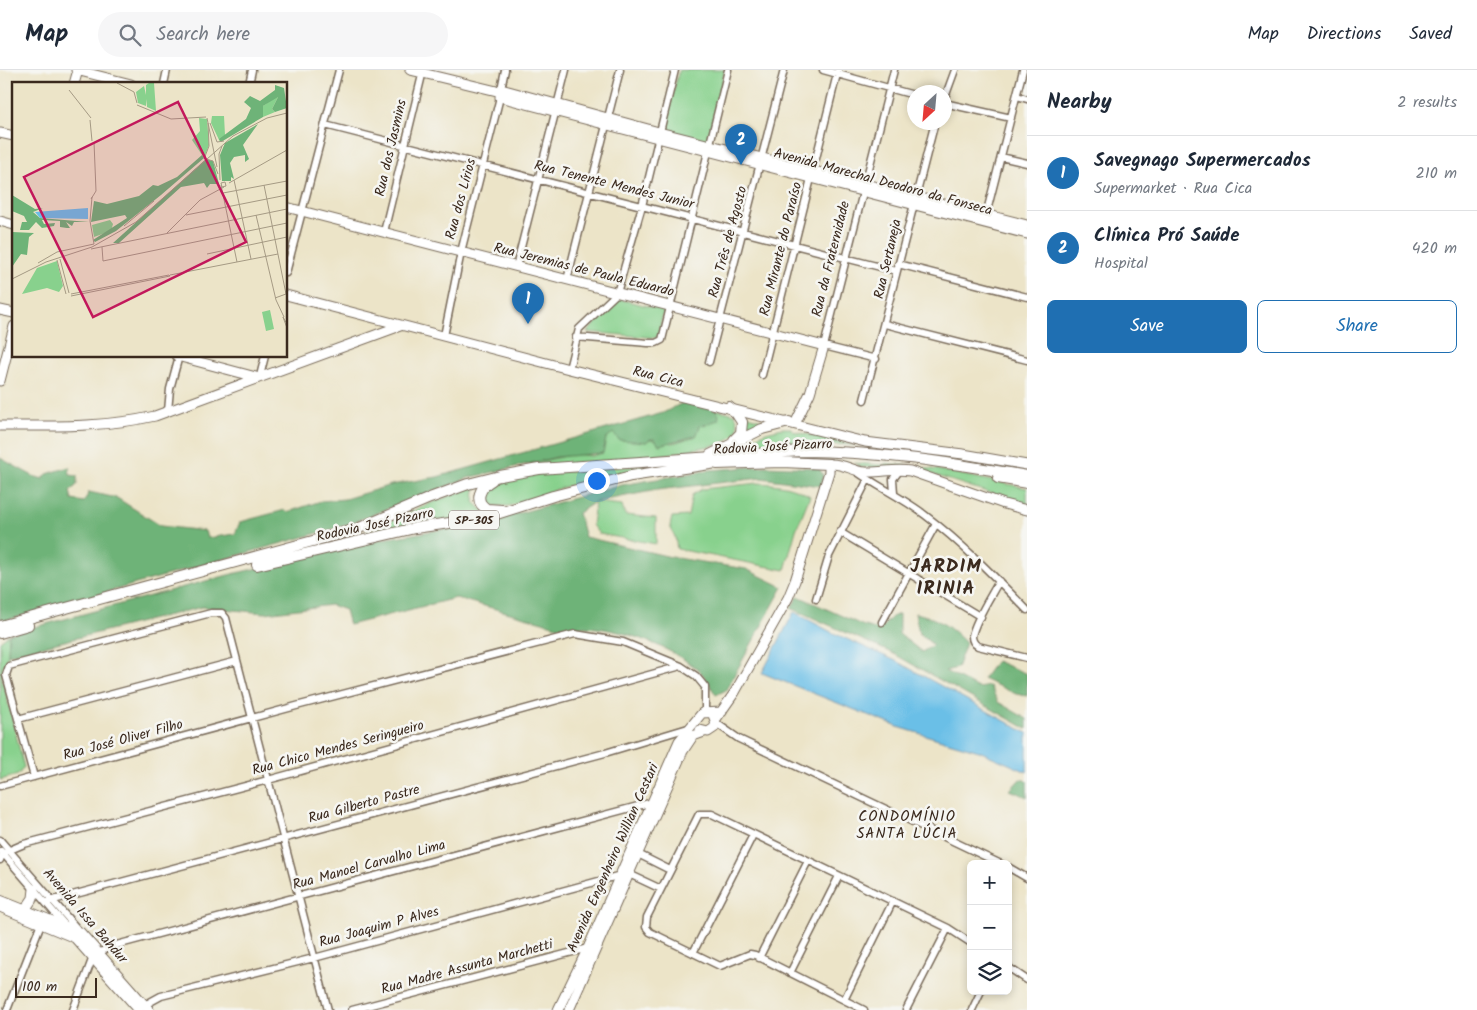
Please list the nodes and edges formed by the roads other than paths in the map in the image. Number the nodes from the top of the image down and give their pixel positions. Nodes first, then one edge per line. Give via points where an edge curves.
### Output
1 (77, 70) edge
2 (339, 70) edge
3 (410, 70) edge
4 (506, 70) edge
5 (566, 70) edge
6 (620, 70) edge
7 (675, 70) edge
8 (728, 70) edge
9 (784, 70) edge
10 (824, 70) edge
11 (894, 70) edge
12 (955, 70) edge
13 (1023, 70) edge
14 (423, 72) edge
15 (838, 72) edge
16 (123, 82) edge
17 (950, 85) edge
18 (890, 88) junction
19 (501, 93) junction
20 (907, 93) edge
21 (1017, 96) junction
22 (1027, 100) edge
23 (952, 104) edge
24 (557, 108) junction
25 (1010, 118) junction
26 (607, 121) junction
27 (325, 125) junction
28 (933, 130) edge
29 (659, 135) junction
30 (404, 145) junction
31 (709, 148) junction
32 (1002, 157) junction
33 (761, 161) junction
34 (1027, 163) edge
35 (484, 166) junction
36 (813, 174) junction
37 (539, 180) junction
38 (863, 188) junction
39 (590, 192) junction
40 (915, 200) junction
41 (642, 206) junction
42 (288, 208) edge
43 (303, 212) junction
44 (986, 215) junction
45 (692, 218) junction
46 (1027, 225) edge
47 (744, 230) junction
48 (384, 232) junction
49 (1027, 234) edge
50 (796, 244) junction
51 (461, 252) junction
52 (846, 257) junction
53 (288, 266) edge
54 (516, 267) junction
55 (897, 268) junction
56 (567, 280) junction
57 (617, 293) junction
58 (288, 296) edge
59 (1027, 297) edge
60 (670, 306) junction
61 (721, 319) junction
62 (392, 323) junction
63 (885, 324) junction
64 (402, 325) junction
65 (773, 333) junction
66 (12, 334) edge
67 (372, 336) junction
68 (444, 336) junction
69 (576, 337) junction
70 (824, 346) junction
71 (178, 358) edge
72 (186, 358) edge
73 (264, 358) edge
74 (876, 359) junction
75 (1027, 360) edge
76 (709, 362) dead end
77 (569, 369) junction
78 (762, 375) dead end
79 (258, 376) junction
80 (0, 381) edge
81 (864, 400) dead end
82 (729, 407) junction
83 (168, 411) junction
84 (792, 423) junction
85 (0, 426) edge
86 (732, 442) junction
87 (699, 460) junction
88 (829, 464) junction
89 (1027, 465) edge
90 (901, 466) junction
91 (500, 476) junction
92 (869, 476) junction
93 (1027, 476) edge
94 (1027, 483) edge
95 (894, 493) junction
96 (516, 509) junction
97 (1027, 510) edge
98 (936, 524) junction
99 (840, 532) junction
100 (910, 574) junction
101 (999, 581) junction
102 (816, 599) dead end
103 (1027, 610) edge
104 (981, 617) junction
105 (882, 622) dead end
106 (3, 630) edge
107 (0, 637) edge
108 (1027, 658) edge
109 (236, 661) junction
110 (681, 666) junction
111 (252, 718) junction
112 (18, 719) junction
113 (708, 721) junction
114 (688, 728) junction
115 (34, 777) junction
116 (268, 780) junction
117 (0, 786) edge
118 (653, 802) junction
119 (753, 835) junction
120 (284, 839) junction
121 (0, 840) edge
122 (3, 853) edge
123 (638, 854) junction
124 (992, 860) edge
125 (808, 861) junction
126 (1012, 869) edge
127 (670, 870) junction
128 (625, 874) junction
129 (839, 876) junction
130 (1027, 878) edge
131 (661, 888) junction
132 (34, 889) junction
133 (299, 898) junction
134 (0, 900) edge
135 (49, 901) junction
136 (893, 901) junction
137 (0, 907) edge
138 (25, 910) junction
139 (42, 920) junction
140 (68, 928) junction
141 (948, 928) junction
142 (77, 935) junction
143 (967, 940) edge
144 (588, 948) junction
145 (693, 953) junction
146 (96, 955) junction
147 (314, 958) junction
148 (759, 958) junction
149 (1012, 970) edge
150 (790, 973) junction
151 (1027, 980) edge
152 (980, 995) edge
153 (844, 1000) junction
154 (142, 1009) edge
155 (569, 1009) edge
156 (7, 1010) edge
157 (72, 1010) edge
158 (328, 1010) edge
159 (352, 1010) edge
160 (558, 1010) edge
161 (864, 1010) edge
162 (906, 1010) edge
163 (972, 1010) edge

1 - 16 street
2 - 27 street
3 - 14 street, Avenida Marechal Deodoro da Fonseca
4 - 19 street, Rua dos Lírios
5 - 24 street
6 - 26 street
7 - 29 street
8 - 31 street
9 - 33 street, Rua Três de Agosto
10 - 15 street
11 - 18 street, Rua da Fraternidade
12 - 17 street
13 - 21 street
14 - 19 street, Avenida Marechal Deodoro da Fonseca
14 - 30 street, Rua dos Jasmins
15 - 18 street
15 - 36 street, Rua Mirante do Paraíso
18 - 20 street
18 - 38 street, Rua da Fraternidade
19 - 24 street, Avenida Marechal Deodoro da Fonseca
19 - 35 street, Rua dos Lírios
21 - 22 street
21 - 25 street
23 - 25 street
24 - 26 street, Avenida Marechal Deodoro da Fonseca
24 - 37 street
25 - 32 street
26 - 29 street, Avenida Marechal Deodoro da Fonseca
26 - 39 street
27 - 30 street, Rua Tenente Mendes Junior
27 - 43 street
28 - 40 street, Rua Sertaneja
29 - 31 street, Avenida Marechal Deodoro da Fonseca
29 - 41 street
30 - 35 street, Rua Tenente Mendes Junior
30 - 48 street, Rua dos Jasmins
31 - 33 street, Avenida Marechal Deodoro da Fonseca
31 - 45 street
32 - 34 street
32 - 44 street
33 - 36 street, Avenida Marechal Deodoro da Fonseca
33 - 47 street, Rua Três de Agosto
35 - 37 street, Rua Tenente Mendes Junior
35 - 51 street, Rua dos Lírios
36 - 38 street, Avenida Marechal Deodoro da Fonseca
36 - 50 street, Rua Mirante do Paraíso
37 - 39 street, Rua Tenente Mendes Junior
37 - 54 street
38 - 40 street, Avenida Marechal Deodoro da Fonseca
38 - 52 street, Rua da Fraternidade
39 - 41 street, Rua Tenente Mendes Junior
39 - 56 street
40 - 44 street, Avenida Marechal Deodoro da Fonseca
40 - 49 street, Avenida Marechal Deodoro da Fonseca
40 - 55 street, Rua Sertaneja
41 - 45 street, Rua Tenente Mendes Junior
41 - 57 street
42 - 43 street, Rua Jeremias de Paula Eduardo
43 - 48 street, Rua Jeremias de Paula Eduardo
43 - 53 street
44 - 46 street, Avenida Marechal Deodoro da Fonseca
45 - 47 street, Rua Tenente Mendes Junior
45 - 60 street
47 - 50 street, Rua Tenente Mendes Junior
47 - 61 street, Rua Três de Agosto
48 - 51 street, Rua Jeremias de Paula Eduardo
50 - 52 street, Rua Tenente Mendes Junior
50 - 65 street, Rua Mirante do Paraíso
51 - 54 street, Rua Jeremias de Paula Eduardo
51 - 68 street, Rua dos Lírios
52 - 55 street, Rua Tenente Mendes Junior
52 - 70 street, Rua da Fraternidade
54 - 56 street, Rua Jeremias de Paula Eduardo
55 - 59 street, Rua Tenente Mendes Junior
55 - 63 street, Rua Sertaneja
56 - 57 street, Rua Jeremias de Paula Eduardo
57 - 60 street, Rua Jeremias de Paula Eduardo
57 - 69 street
58 - 62 street, Rua Cica
60 - 61 street, Rua Jeremias de Paula Eduardo
60 - 69 street via 663,336 656,343
61 - 65 street, Rua Jeremias de Paula Eduardo
61 - 76 street, Rua Três de Agosto
62 - 64 street, Rua Cica
62 - 67 street via 391,327
63 - 74 street, Rua Sertaneja
63 - 75 street
64 - 67 street
64 - 68 street, Rua Cica
65 - 70 street, Rua Jeremias de Paula Eduardo
65 - 78 street, Rua Mirante do Paraíso
66 - 80 street
67 - 79 street
68 - 77 street, Rua Cica
69 - 77 street
70 - 74 street, Rua Jeremias de Paula Eduardo
70 - 84 street, Rua da Fraternidade via 810,393
71 - 83 street
72 - 79 street
73 - 79 street
74 - 81 street, Rua Sertaneja
77 - 82 street, Rua Cica
79 - 83 street
82 - 84 street, Rua Cica
82 - 86 main road via 742,422 741,433
83 - 85 street via 97,426
84 - 86 main road via 762,429
84 - 89 street, Rua Cica via 870,443
86 - 87 main road
87 - 88 main road
87 - 90 main road, Rodovia José Pizarro / SP-305 via 820,457
87 - 91 main road, Rodovia José Pizarro / SP-305 via 539,469
87 - 93 main road, Rodovia José Pizarro via 800,451 842,451 934,460
87 - 96 main road, Rodovia José Pizarro / SP-305 via 553,496
88 - 92 street via 844,464
88 - 113 street via 795,581 722,712
90 - 92 street
90 - 94 main road, Rodovia José Pizarro
90 - 95 street via 893,479
90 - 97 street
91 - 96 main road via 483,487 480,502 491,510
91 - 106 main road, Rodovia José Pizarro / SP-305 via 430,498 357,530
92 - 95 street
92 - 99 street
95 - 98 street
96 - 106 main road, Rodovia José Pizarro / SP-305 via 467,522 415,528 200,578
98 - 100 street
98 - 101 street
99 - 100 street
99 - 102 street
100 - 104 street
100 - 105 street
101 - 103 street
101 - 104 street
104 - 108 street via 972,637 978,646
106 - 107 main road
109 - 111 street
109 - 112 street
109 - 112 street via 226,618 220,612 9,666 6,675
110 - 111 street, Rua José Oliver Filho via 623,642 575,634
110 - 113 street, Rua José Oliver Filho via 705,687
110 - 116 street, Rua Chico Mendes Seringueiro
111 - 115 street, Rua José Oliver Filho
111 - 116 street
112 - 115 street
113 - 114 street, Avenida Engenheiro Willian Cestari
113 - 123 street, Avenida Engenheiro Willian Cestari via 683,751
113 - 124 street via 739,739
114 - 118 street, Avenida Engenheiro Willian Cestari via 679,741
114 - 120 street, Rua Gilberto Pastre
115 - 117 street, Rua José Oliver Filho
116 - 120 street
116 - 122 street, Rua Chico Mendes Seringueiro
118 - 128 street, Avenida Engenheiro Willian Cestari
118 - 133 street, Rua Manoel Carvalho Lima
119 - 125 street
119 - 127 street via 702,812 696,817
119 - 145 street
120 - 133 street
120 - 135 street, Rua Gilberto Pastre
121 - 122 street, Avenida Issa Bahdur
122 - 132 street, Avenida Issa Bahdur
122 - 135 street, Avenida Issa Bahdur
123 - 127 street
123 - 128 street, Avenida Engenheiro Willian Cestari
125 - 129 street
125 - 148 street
126 - 130 street
127 - 131 street
128 - 131 street
128 - 144 street, Avenida Engenheiro Willian Cestari
128 - 147 street, Rua Joaquim P Alves
128 - 155 street, Avenida Engenheiro Willian Cestari
129 - 136 street
129 - 150 street
131 - 145 street via 647,917 646,927 657,936
132 - 135 street, Avenida Issa Bahdur
132 - 138 street via 33,898
133 - 146 street, Rua Manoel Carvalho Lima via 109,947
133 - 147 street
134 - 138 street
135 - 140 street, Avenida Issa Bahdur
135 - 142 street, Avenida Issa Bahdur
136 - 141 street
136 - 153 street
137 - 139 street
138 - 139 street
139 - 140 street
139 - 142 street
139 - 156 street
140 - 142 street, Avenida Issa Bahdur
141 - 143 street
141 - 162 street
142 - 146 street
144 - 159 street, Rua Madre Assunta Marchetti
144 - 160 street, Avenida Engenheiro Willian Cestari
145 - 148 street via 720,966 750,954
146 - 154 street
146 - 157 street
147 - 154 street, Rua Joaquim P Alves via 161,996
147 - 158 street
148 - 150 street
149 - 151 street
150 - 153 street
152 - 163 street
153 - 161 street

